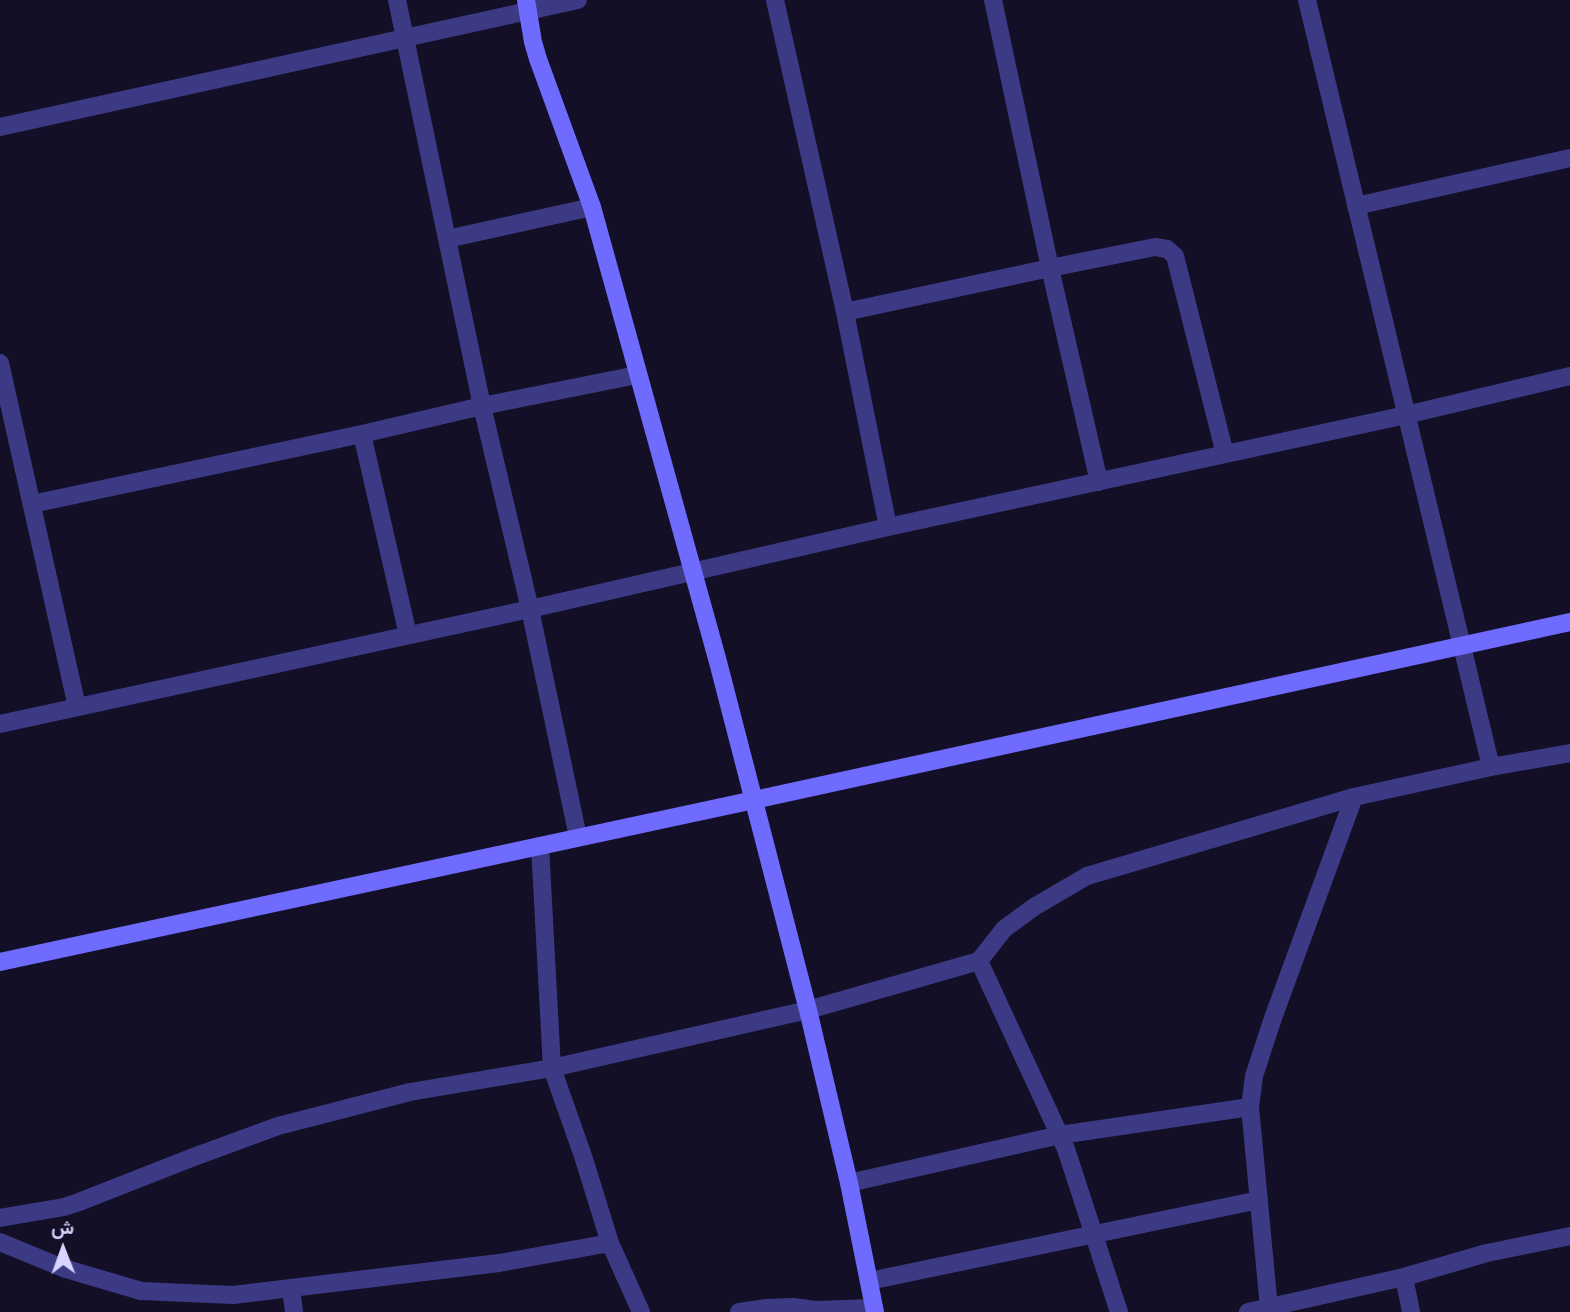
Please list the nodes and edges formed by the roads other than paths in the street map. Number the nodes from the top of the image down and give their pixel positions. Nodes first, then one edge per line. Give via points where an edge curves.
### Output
1 (397, 0) edge
2 (578, 0) edge
3 (775, 0) edge
4 (993, 0) edge
5 (1307, 0) edge
6 (527, 6) edge
7 (405, 37) junction
8 (0, 127) edge
9 (1570, 158) edge
10 (1356, 206) junction
11 (592, 207) junction
12 (447, 239) junction
13 (1050, 268) junction
14 (845, 312) junction
15 (0, 363) edge
16 (638, 375) junction
17 (1570, 376) edge
18 (482, 406) junction
19 (1406, 415) junction
20 (362, 434) junction
21 (1224, 454) junction
22 (1099, 482) junction
23 (32, 504) junction
24 (888, 527) junction
25 (692, 572) junction
26 (530, 609) junction
27 (1570, 622) edge
28 (408, 635) junction
29 (1462, 646) junction
30 (77, 707) junction
31 (0, 724) edge
32 (1570, 753) edge
33 (1491, 768) junction
34 (1354, 797) junction
35 (754, 800) junction
36 (578, 838) junction
37 (540, 846) junction
38 (979, 961) junction
39 (0, 962) edge
40 (808, 1010) junction
41 (552, 1068) junction
42 (1250, 1107) junction
43 (1060, 1135) junction
44 (849, 1183) junction
45 (1259, 1200) junction
46 (0, 1219) edge
47 (1094, 1235) junction
48 (1570, 1236) edge
49 (0, 1242) edge
50 (610, 1243) junction
51 (1404, 1277) junction
52 (869, 1281) junction
53 (291, 1289) junction
54 (1269, 1308) junction
55 (874, 1310) edge
56 (294, 1312) edge
57 (640, 1312) edge
58 (739, 1312) edge
59 (1119, 1312) edge
60 (1248, 1312) edge
61 (1411, 1312) edge

1 - 7 street
2 - 6 street
3 - 14 street
4 - 13 street
5 - 10 street
6 - 7 street
6 - 11 street via 538,59
7 - 8 street
7 - 12 street
9 - 10 street
10 - 19 street
11 - 12 street
11 - 16 street
12 - 18 street
13 - 14 street
13 - 21 street via 1155,247 1175,256
13 - 22 street
14 - 24 street
15 - 23 street
16 - 18 street
16 - 25 street
17 - 19 street
18 - 20 street
18 - 26 street
19 - 21 street
19 - 29 street
20 - 23 street
20 - 28 street
21 - 22 street
22 - 24 street
23 - 30 street
24 - 25 street
25 - 26 street
25 - 35 street
26 - 28 street
26 - 36 street
27 - 29 street
28 - 30 street
29 - 33 street
29 - 35 street
30 - 31 street
32 - 33 street
33 - 34 street
34 - 38 street via 1087,876 1004,929
34 - 42 street via 1273,1018 1254,1076
35 - 36 street
35 - 40 street
36 - 37 street
37 - 39 street
37 - 41 street
38 - 40 street
38 - 43 street
40 - 41 street
40 - 44 street
41 - 46 street via 410,1092 278,1126 79,1202
41 - 50 street
42 - 43 street
42 - 45 street
43 - 44 street
43 - 47 street
44 - 52 street
45 - 47 street
45 - 54 street
47 - 52 street
47 - 59 street
48 - 51 street
49 - 53 street via 63,1268 141,1291 233,1296
50 - 53 street via 499,1263
50 - 57 street
51 - 54 street
51 - 61 street
52 - 55 street
53 - 56 street
54 - 60 street
55 - 58 street via 793,1307

